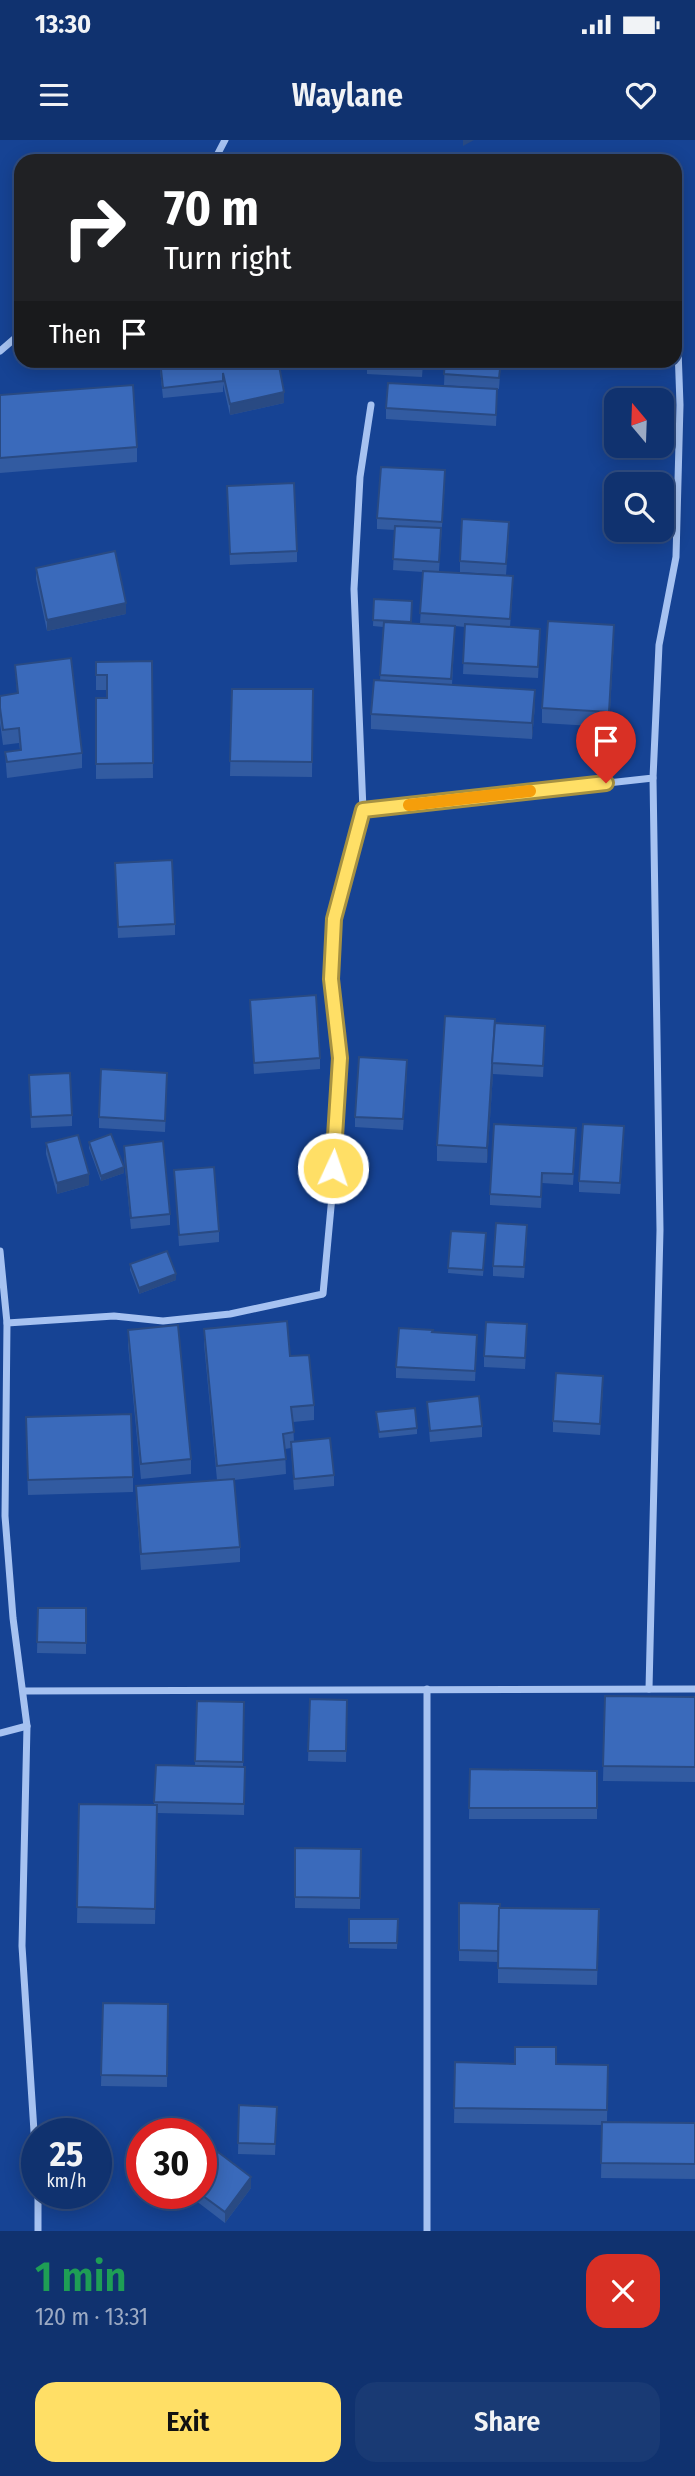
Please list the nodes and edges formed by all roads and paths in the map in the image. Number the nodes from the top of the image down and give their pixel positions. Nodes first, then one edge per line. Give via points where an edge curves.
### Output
1 (14, 339) edge
2 (0, 351) edge
3 (679, 368) edge
4 (371, 405) dead end
5 (653, 778) junction
6 (363, 810) junction
7 (0, 1251) edge
8 (7, 1323) junction
9 (3, 1431) edge
10 (427, 1689) junction
11 (649, 1689) junction
12 (695, 1689) edge
13 (24, 1691) junction
14 (27, 1726) junction
15 (0, 1733) edge
16 (33, 2118) edge
17 (38, 2209) edge
18 (38, 2231) edge
19 (427, 2231) edge

1 - 2 street
3 - 5 street via 676,557 659,645
4 - 6 street via 360,477 354,589
5 - 6 street
5 - 11 street via 660,1230
6 - 8 street via 334,919 331,979 340,1058 323,1294 230,1314 163,1321 114,1316
7 - 8 street
8 - 9 street
9 - 13 street via 13,1618
10 - 11 street
10 - 13 street
10 - 19 street
11 - 12 street
13 - 14 street
14 - 15 street
14 - 16 street via 22,1947
17 - 18 street

